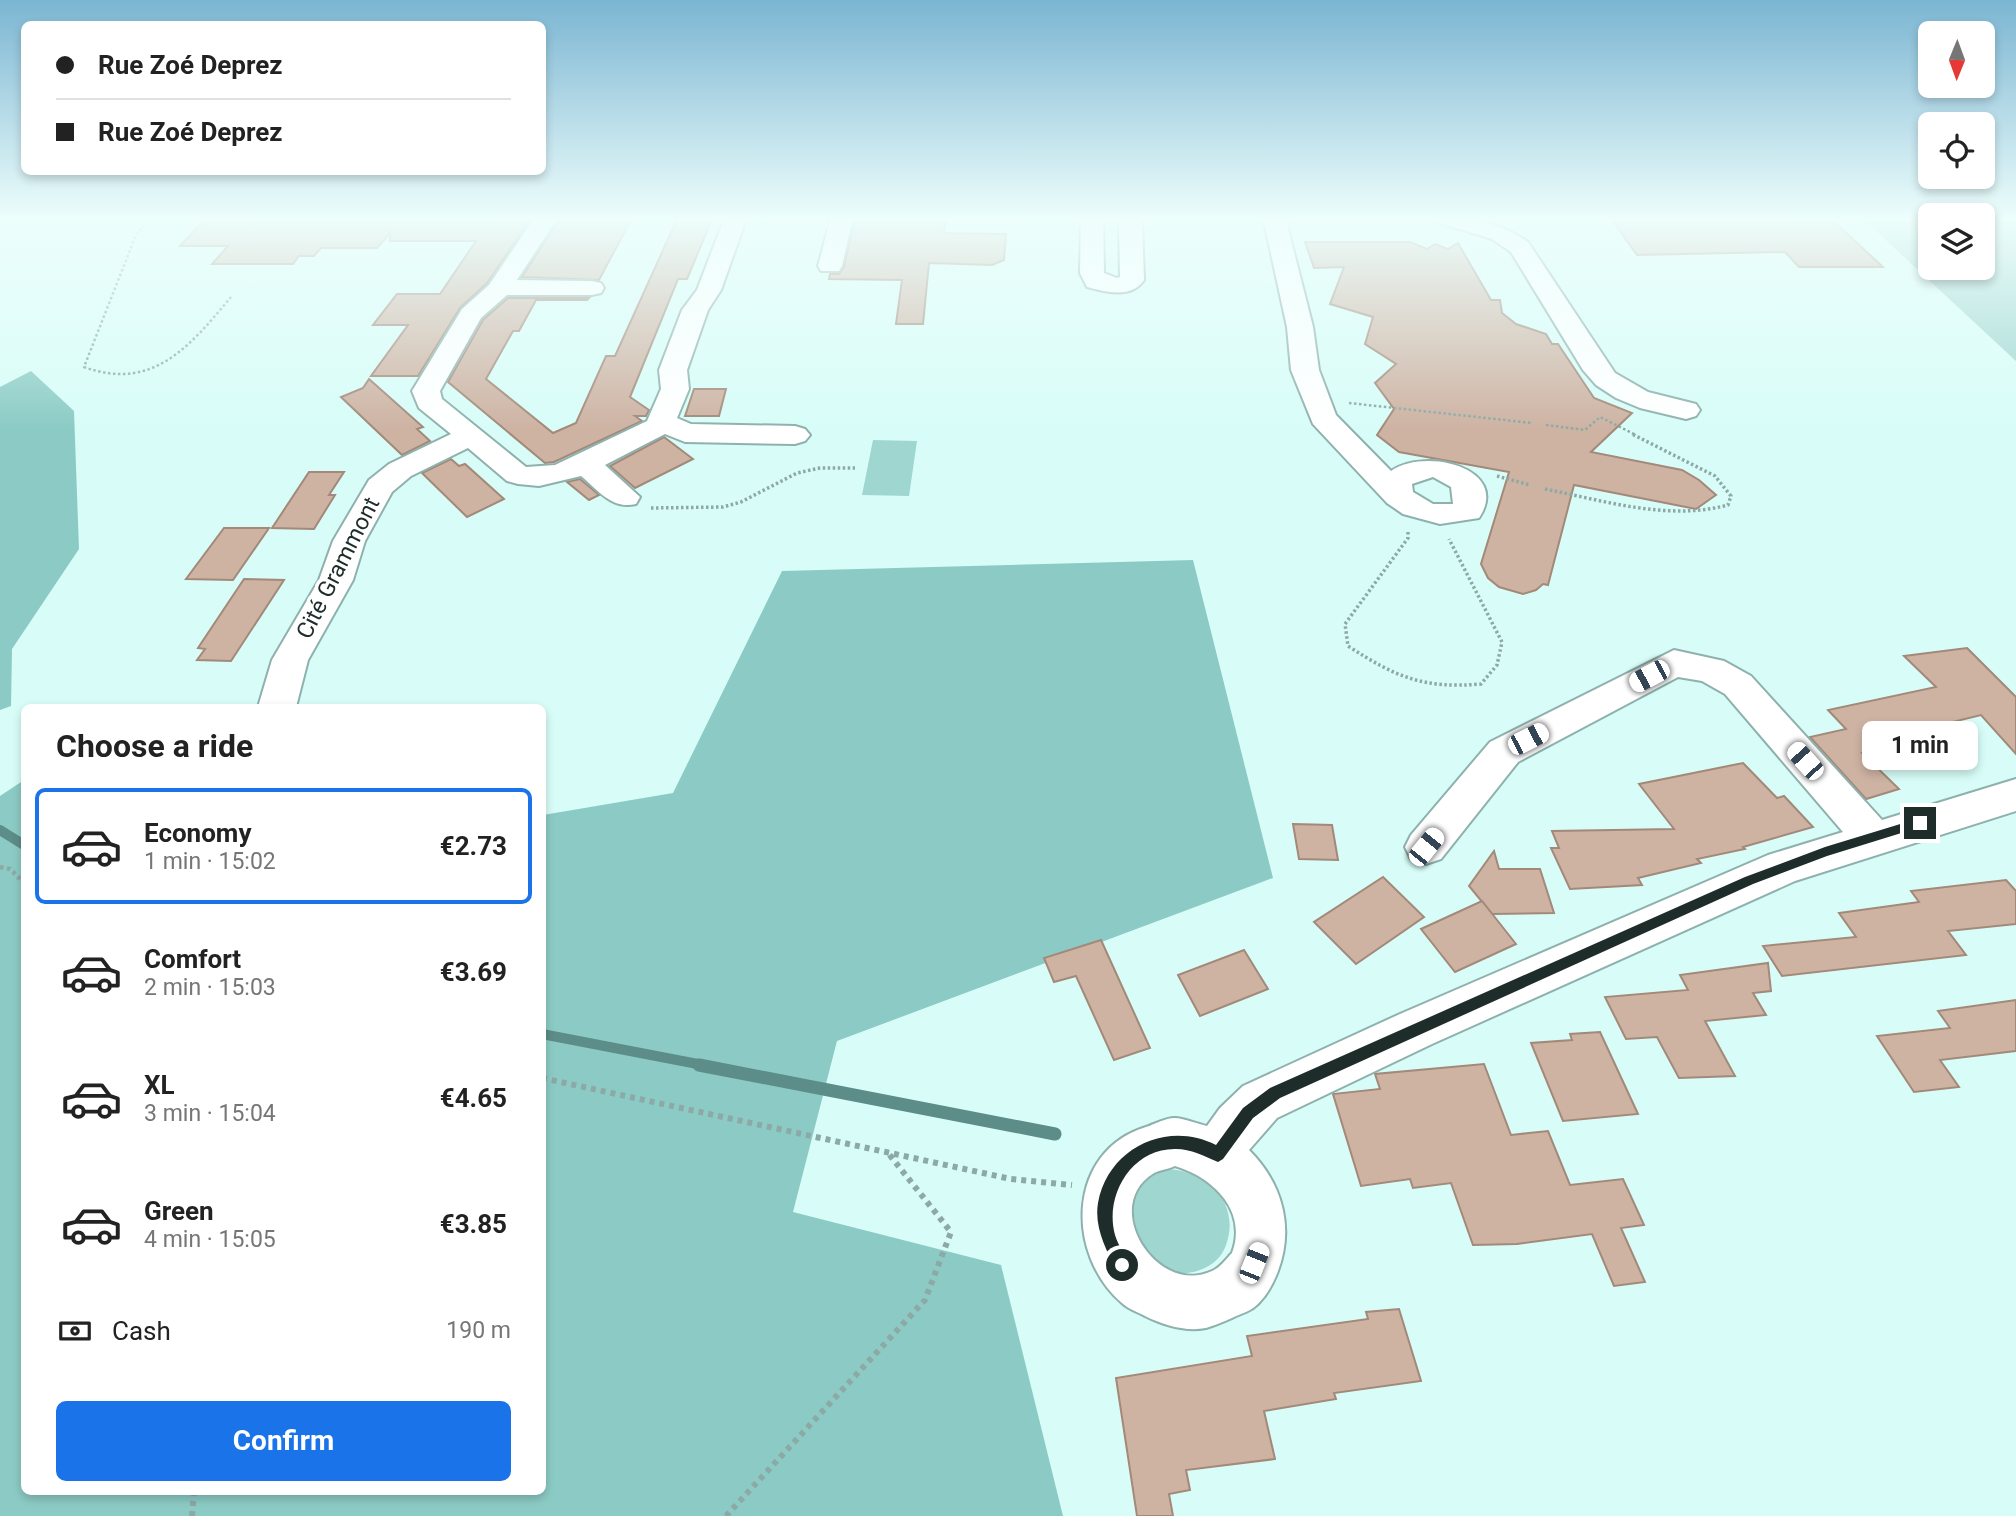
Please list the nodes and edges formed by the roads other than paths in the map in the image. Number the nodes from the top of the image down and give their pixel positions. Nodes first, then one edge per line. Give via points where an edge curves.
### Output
1 (499, 288) edge
2 (569, 288) edge
3 (592, 288) dead end
4 (709, 288) edge
5 (1291, 288) edge
6 (1546, 288) edge
7 (1686, 410) dead end
8 (662, 421) junction
9 (1338, 434) junction
10 (795, 435) dead end
11 (468, 437) junction
12 (586, 464) junction
13 (1421, 468) junction
14 (625, 497) road end
15 (1414, 506) junction
16 (278, 704) edge
17 (2016, 795) edge
18 (1872, 837) junction
19 (1426, 847) dead end
20 (1218, 1154) junction

1 - 11 street via 471,314 426,391 429,401
2 - 3 street
4 - 8 street via 695,310 673,370 675,389
5 - 9 street via 1306,370 1323,418
6 - 7 street via 1607,381 1645,400
8 - 10 street via 685,433
8 - 12 street via 645,435
9 - 13 street
9 - 15 street
11 - 12 street via 518,475 550,476
11 - 16 street, Cité Grammont via 400,470 380,487 349,541 336,580 290,660
12 - 14 street
13 - 15 street via 1396,481
13 - 15 street via 1445,470 1459,477 1472,497 1468,511 1455,515
17 - 18 street
18 - 19 street via 1738,685 1711,670 1674,663 1504,752
18 - 20 street via 1749,880 1275,1093 1248,1113
20 - 20 street via 1241,1174 1257,1202 1259,1249 1245,1277 1222,1296 1192,1302 1160,1296 1122,1265 1108,1235 1110,1189 1124,1164 1147,1147 1175,1142

